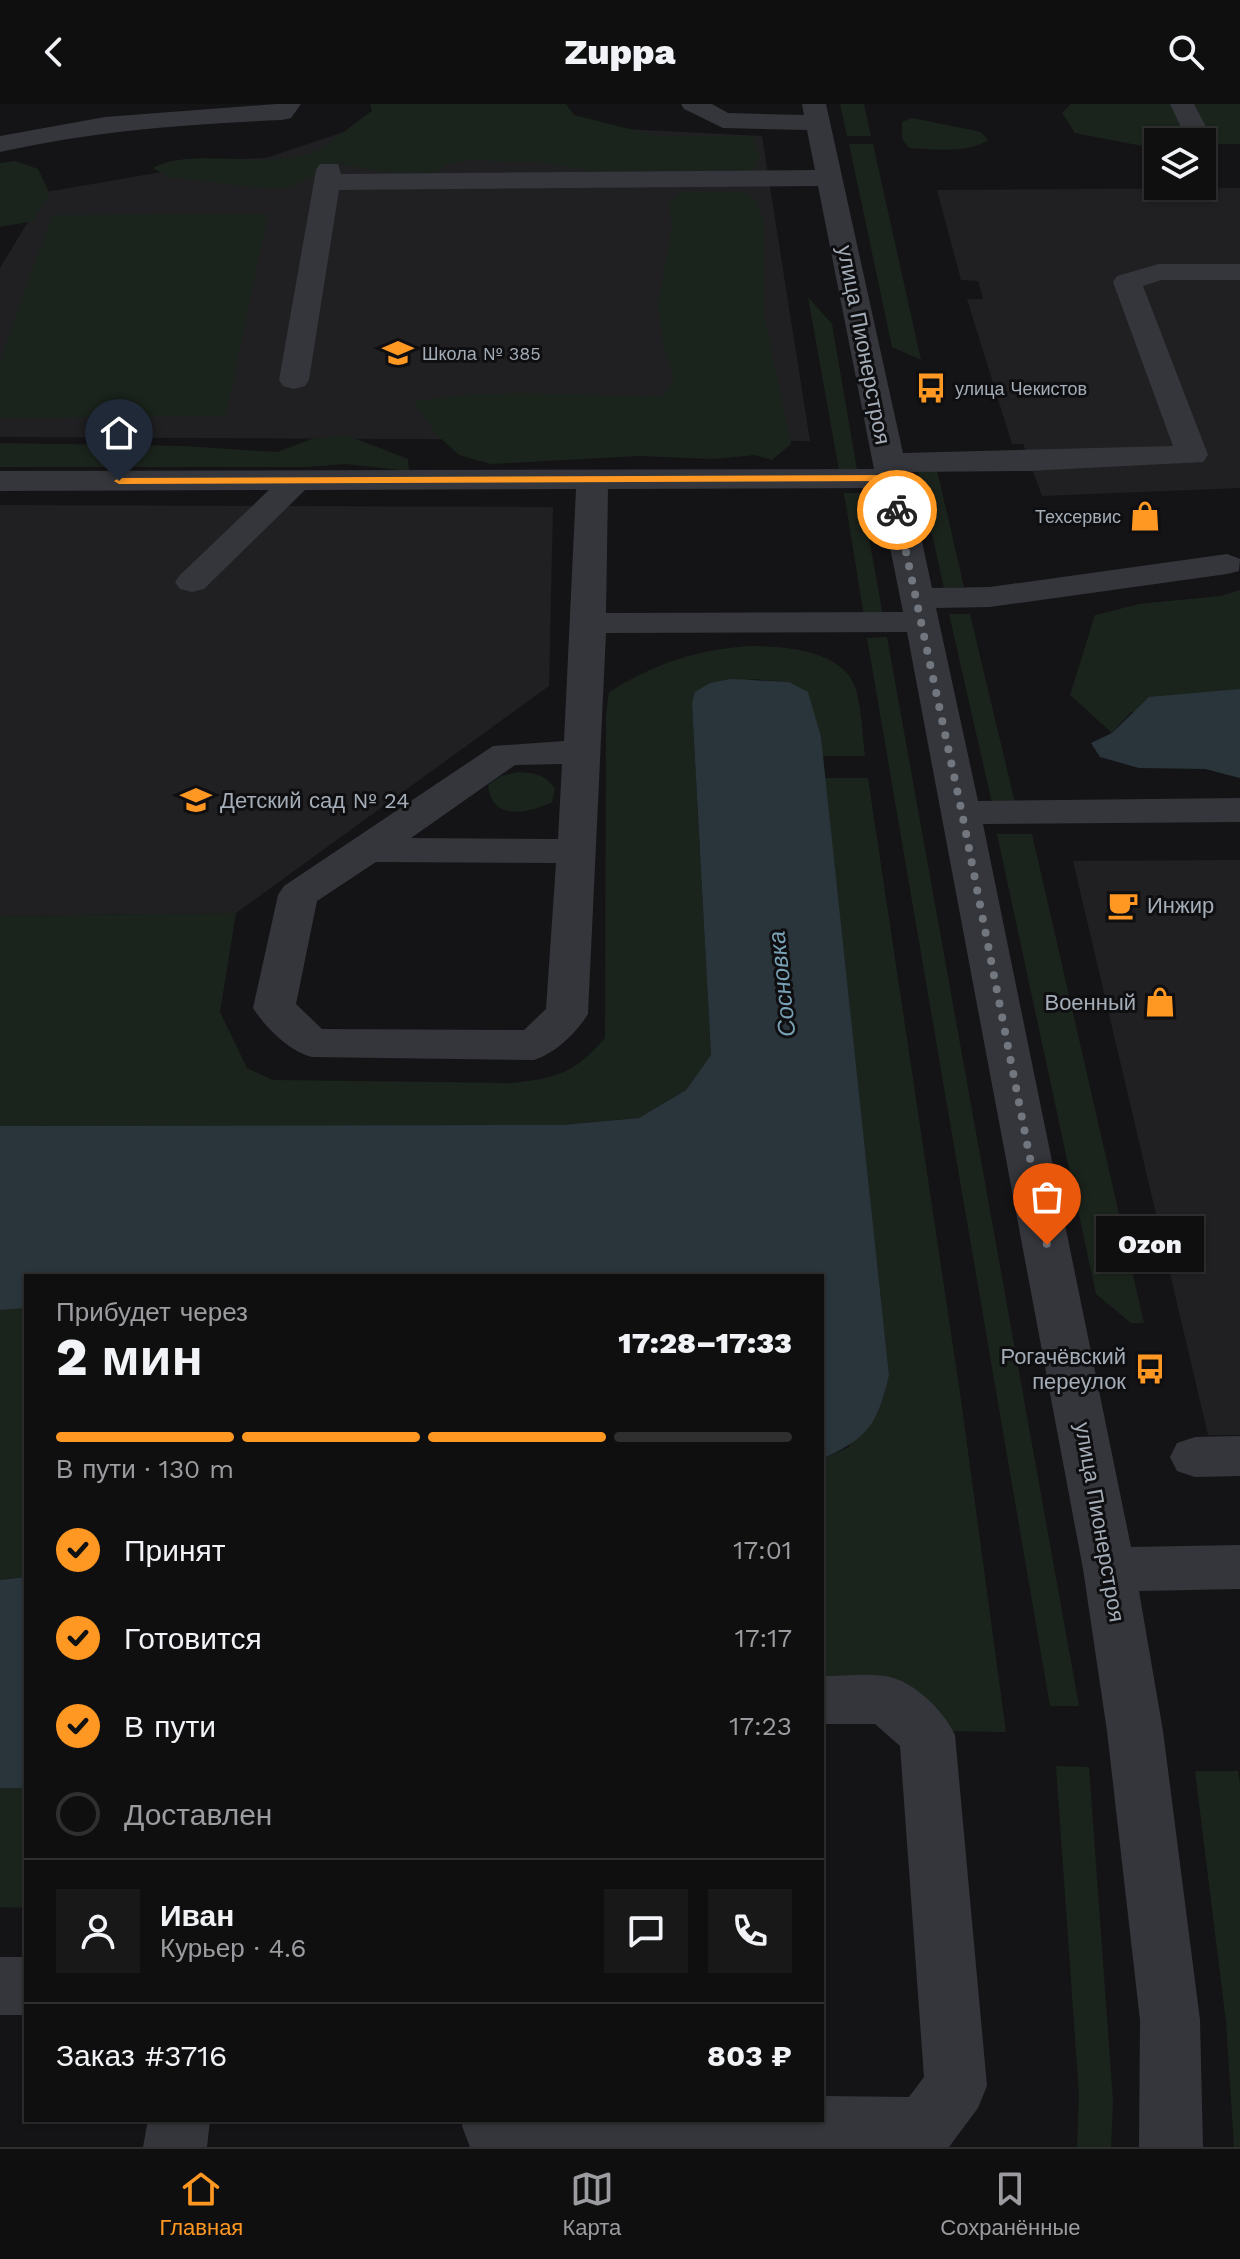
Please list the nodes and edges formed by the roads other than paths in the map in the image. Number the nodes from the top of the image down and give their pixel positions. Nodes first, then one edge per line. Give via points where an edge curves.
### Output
1 (289, 104) edge
2 (693, 104) edge
3 (1182, 104) edge
4 (816, 114) edge
5 (1194, 128) edge
6 (0, 144) edge
7 (830, 178) junction
8 (1240, 272) edge
9 (294, 380) dead end
10 (889, 470) junction
11 (297, 480) junction
12 (0, 481) edge
13 (592, 481) junction
14 (1227, 564) dead end
15 (192, 582) dead end
16 (918, 610) junction
17 (589, 623) junction
18 (581, 752) junction
19 (1240, 810) edge
20 (962, 813) junction
21 (368, 850) junction
22 (576, 851) junction
23 (1229, 1567) edge
24 (1109, 1569) junction
25 (824, 1700) edge
26 (0, 1986) edge
27 (24, 1986) edge
28 (179, 2122) edge
29 (493, 2131) edge
30 (175, 2147) edge
31 (1171, 2147) edge

1 - 6 street via 282,113 164,116
2 - 4 street via 723,120
3 - 5 street
4 - 7 street, улица Пионерстроя
7 - 9 street via 329,176
7 - 10 street, улица Пионерстроя
8 - 10 street via 1159,272 1127,282 1192,455
10 - 13 street
10 - 16 street, улица Пионерстроя
11 - 12 street
11 - 13 street
11 - 15 street
13 - 17 street
14 - 16 street
16 - 17 street
16 - 20 street, улица Пионерстроя
17 - 18 street
18 - 21 street via 506,754
18 - 22 street
19 - 20 street
20 - 24 street, улица Пионерстроя
21 - 22 street
21 - 22 street via 298,895 274,1008 312,1043 534,1045 567,1014
23 - 24 street
24 - 31 street, улица Пионерстроя via 1135,1731 1170,2020
25 - 29 street via 886,1700 927,1735 956,2086 924,2128
26 - 27 street
28 - 30 street

